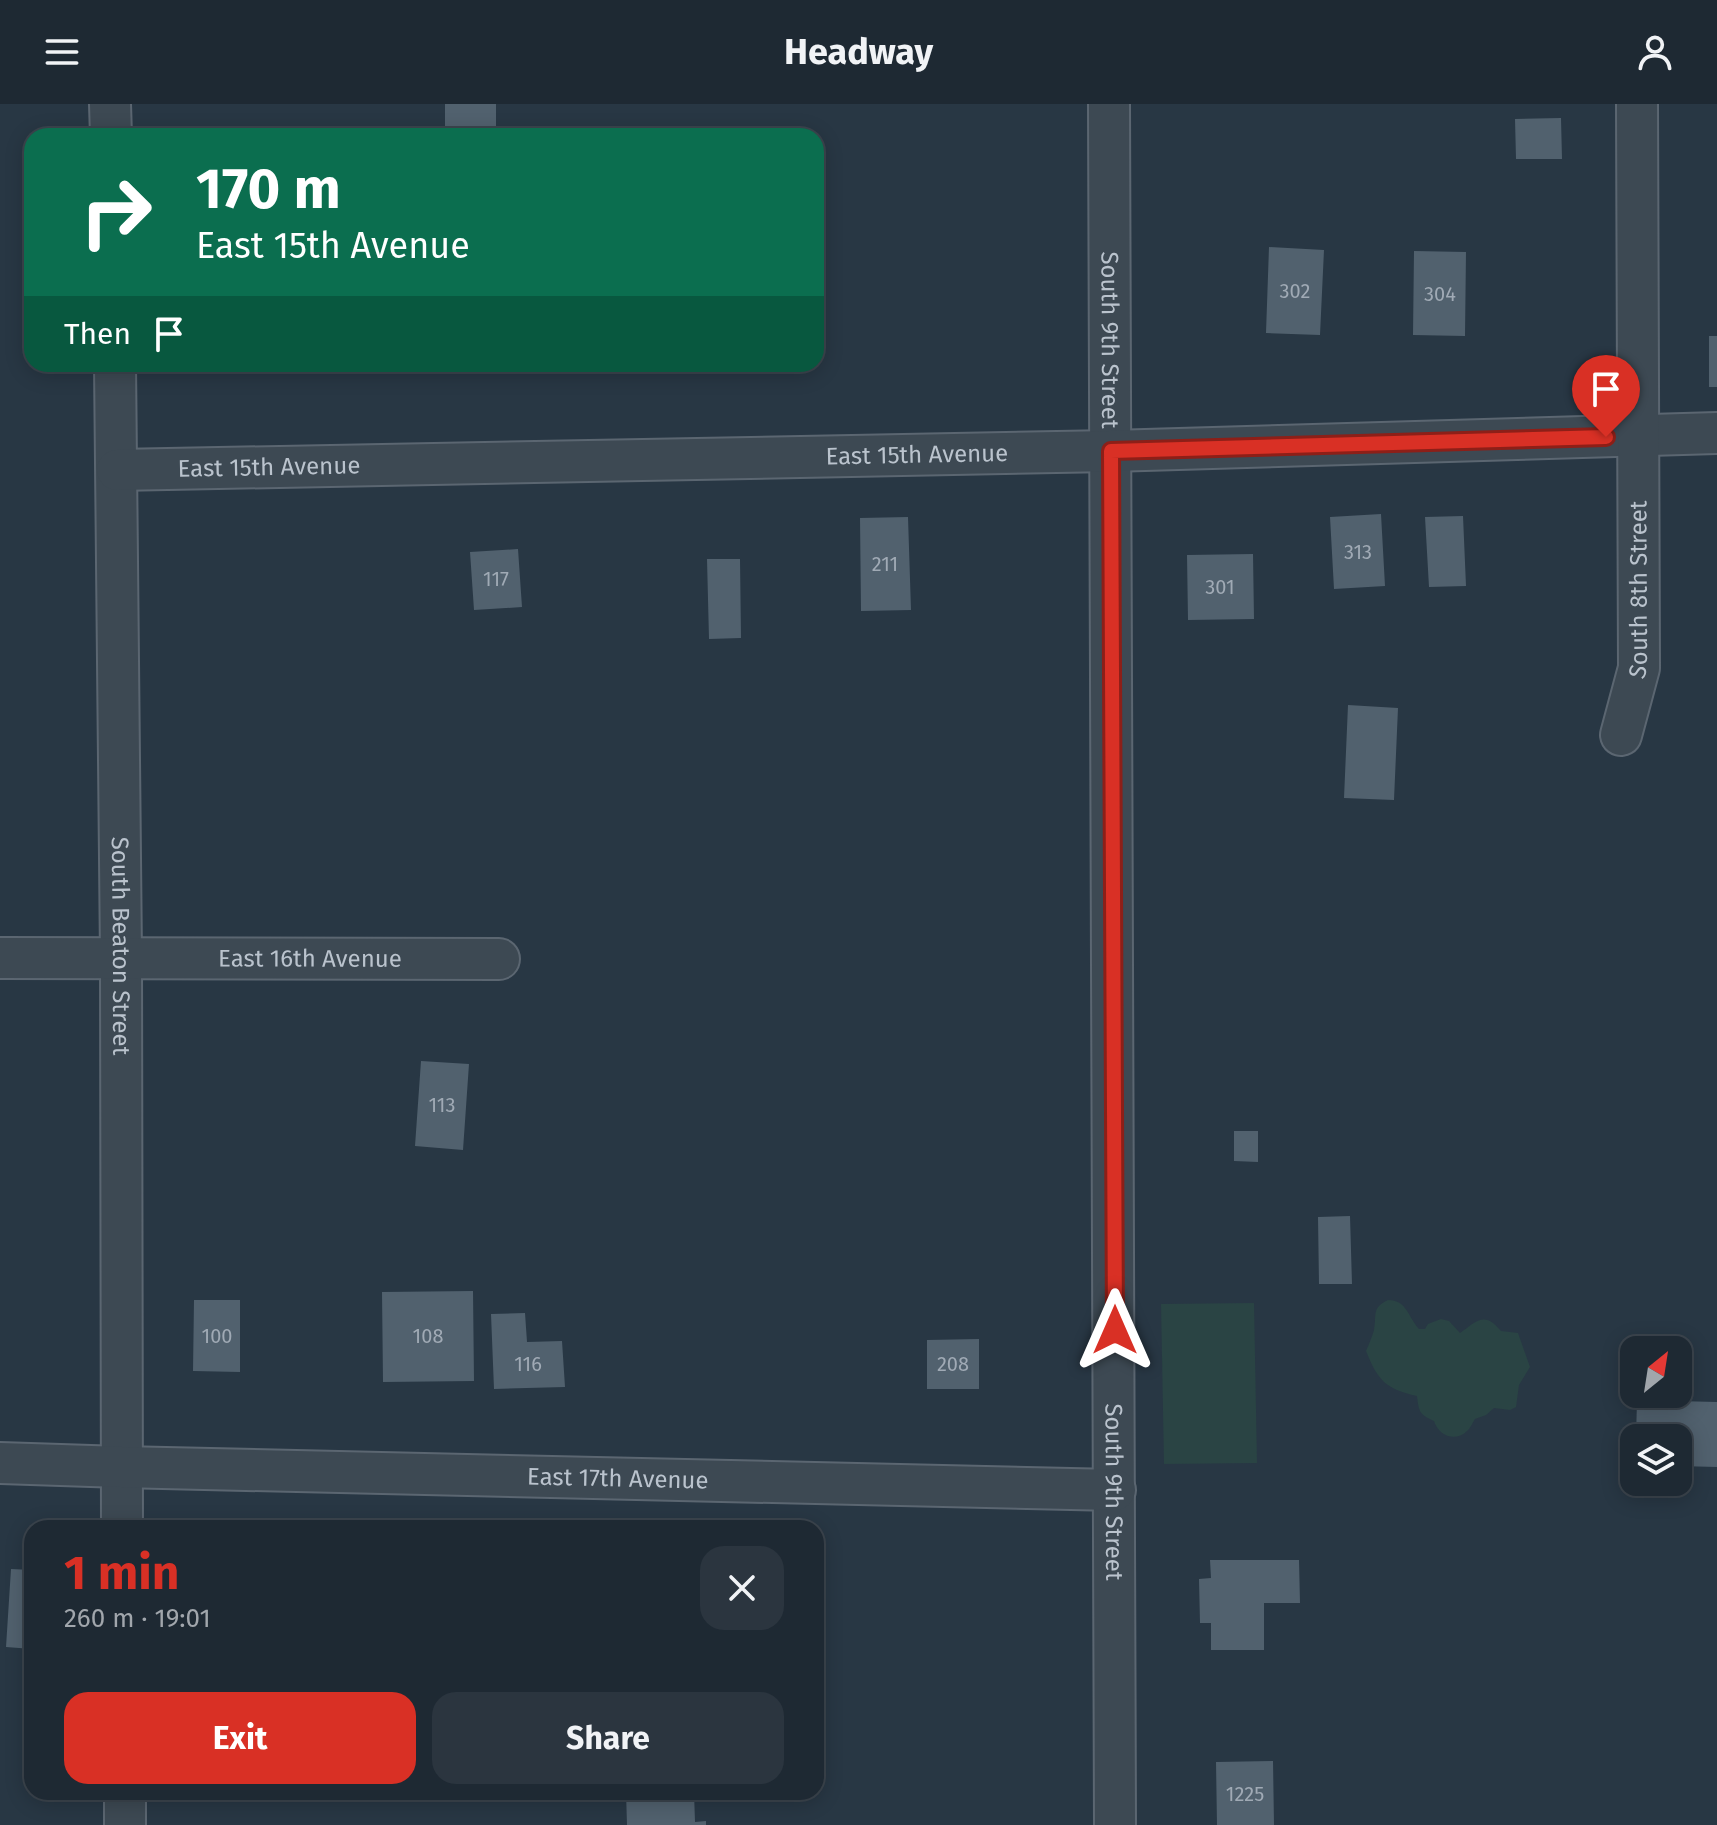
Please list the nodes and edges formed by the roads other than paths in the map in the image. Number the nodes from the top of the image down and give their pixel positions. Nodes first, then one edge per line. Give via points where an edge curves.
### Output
1 (110, 104) edge
2 (1109, 104) edge
3 (1637, 104) edge
4 (111, 128) edge
5 (115, 372) edge
6 (1717, 433) edge
7 (1637, 436) junction
8 (1111, 451) junction
9 (117, 470) junction
10 (1621, 735) dead end
11 (121, 957) junction
12 (0, 958) edge
13 (499, 959) dead end
14 (0, 1463) edge
15 (121, 1467) junction
16 (1115, 1490) junction
17 (122, 1520) edge
18 (125, 1800) edge
19 (125, 1825) edge
20 (1115, 1825) edge

1 - 4 street
2 - 8 street, South 9th Street
3 - 7 street, South 8th Street
5 - 9 street, South Beaton Street
6 - 7 street, East 15th Avenue
7 - 8 street, East 15th Avenue
7 - 10 street, South 8th Street via 1639,668
8 - 9 street, East 15th Avenue
8 - 16 street, South 9th Street
9 - 11 street, South Beaton Street
11 - 12 street, East 16th Avenue
11 - 13 street, East 16th Avenue
11 - 15 street, South Beaton Street
14 - 15 street, East 17th Avenue
15 - 16 street, East 17th Avenue
15 - 17 street, South Beaton Street
16 - 20 street, South 9th Street
18 - 19 street

